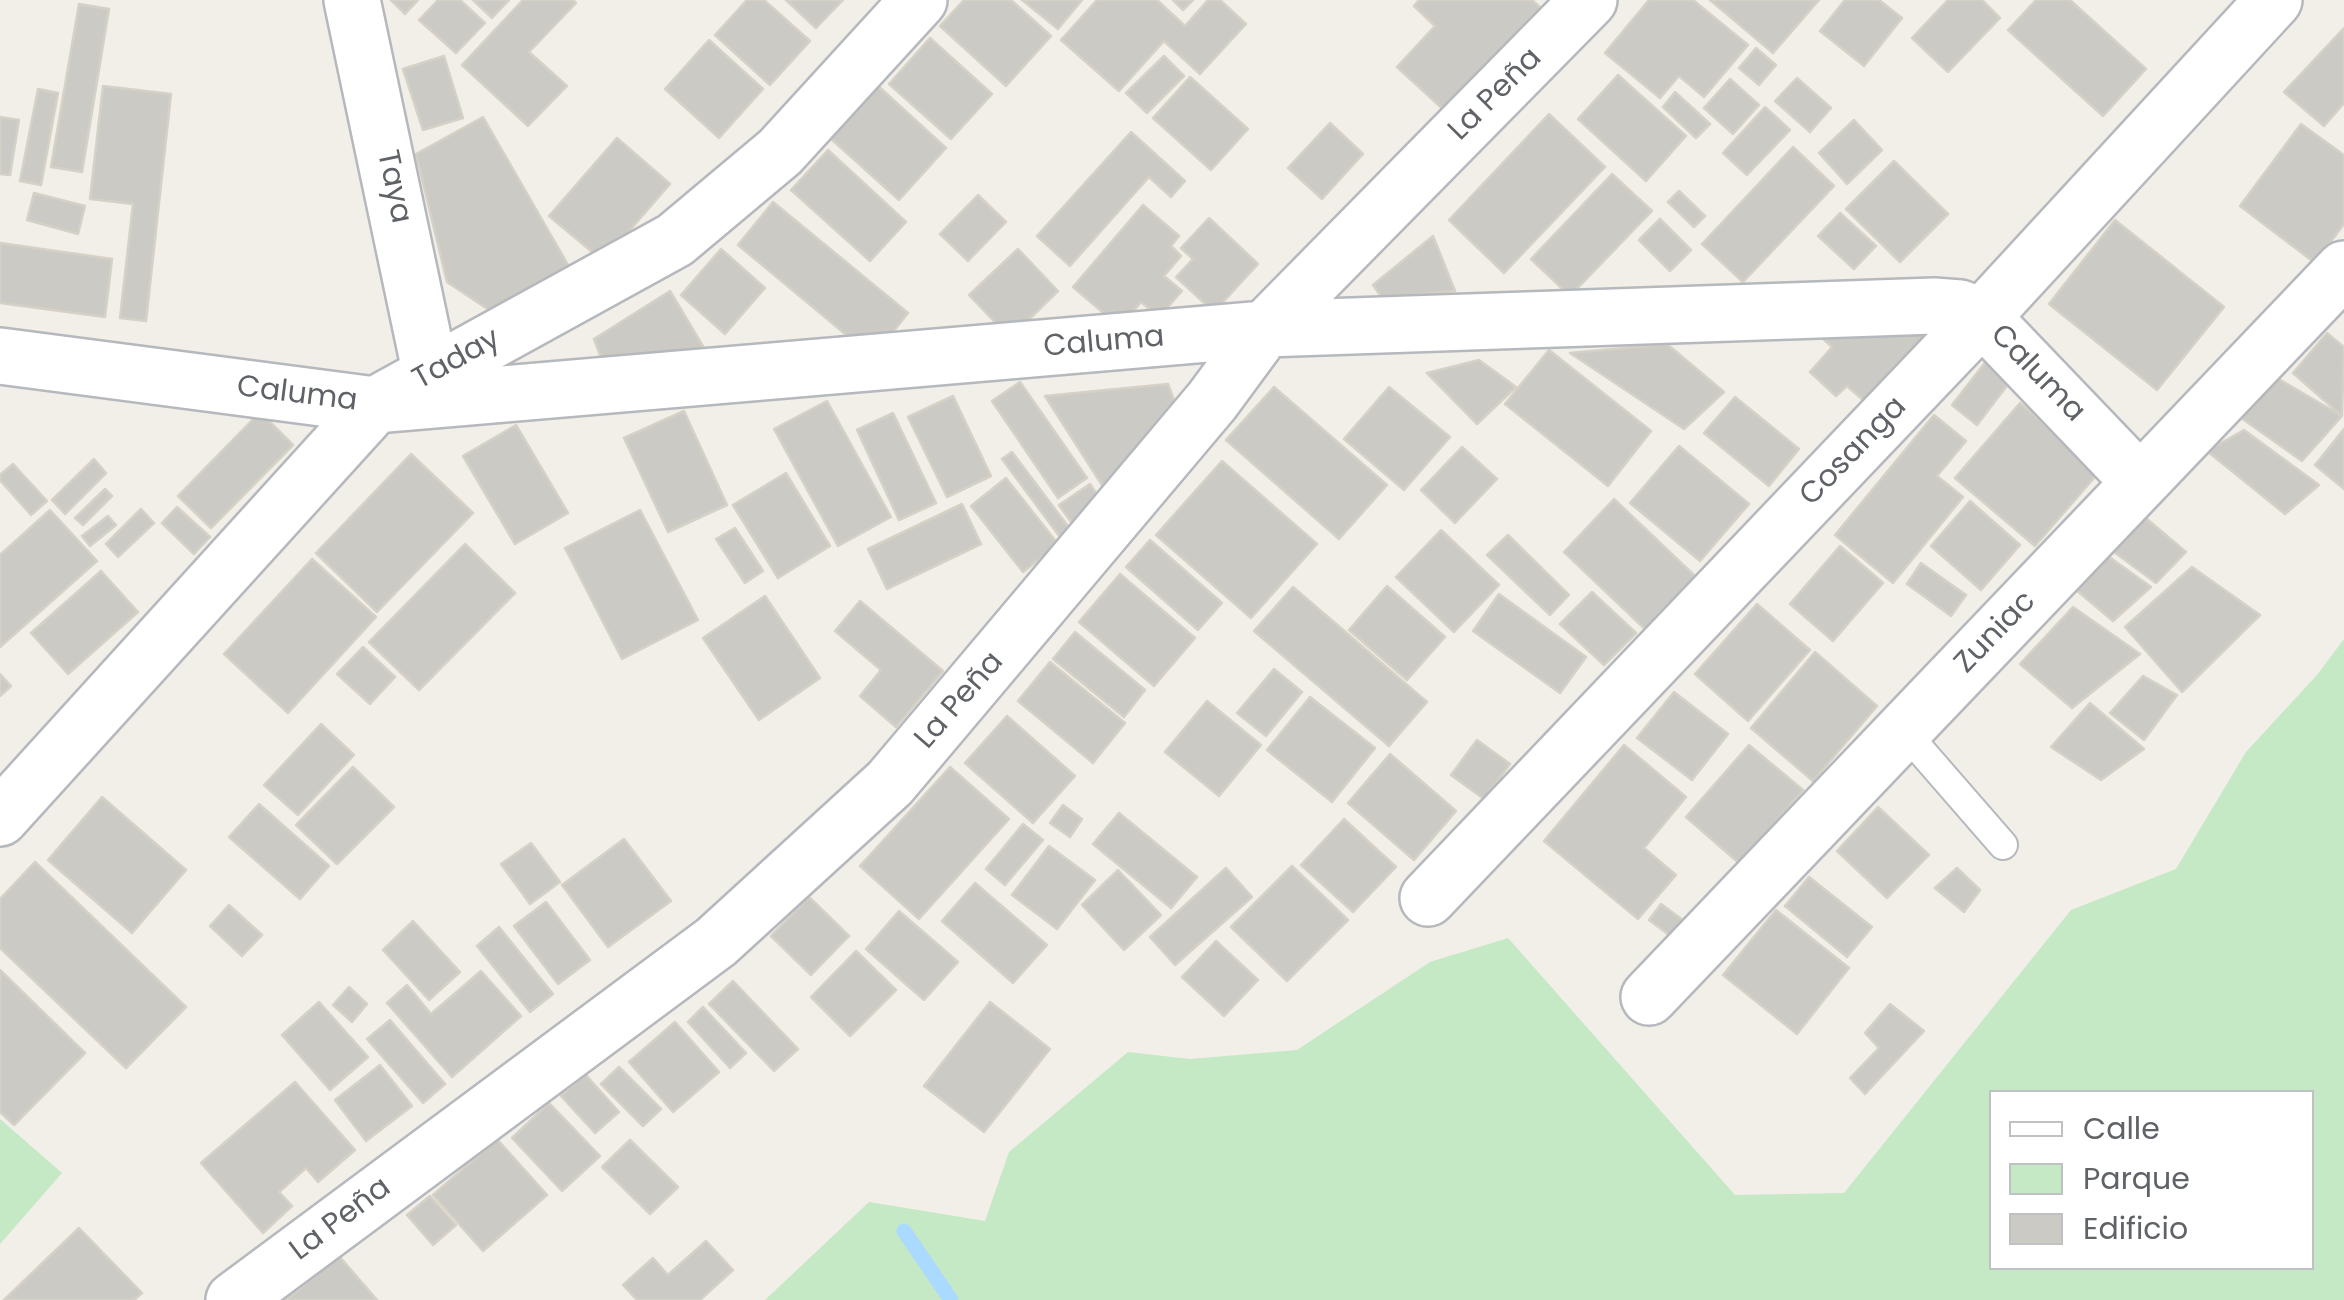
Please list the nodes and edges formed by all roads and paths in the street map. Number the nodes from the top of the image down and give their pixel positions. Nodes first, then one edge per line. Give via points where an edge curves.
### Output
1 (352, 0) edge
2 (919, 0) edge
3 (1589, 0) edge
4 (2274, 0) edge
5 (2344, 268) edge
6 (1982, 317) junction
7 (1265, 329) junction
8 (0, 356) edge
9 (431, 375) junction
10 (376, 405) junction
11 (2140, 482) junction
12 (1903, 730) junction
13 (0, 818) edge
14 (2003, 845) dead end
15 (1428, 898) dead end
16 (1649, 997) dead end
17 (234, 1300) edge

1 - 9 street, Taya
2 - 9 street, Taday via 780,152 674,240
3 - 7 street, La Peña
4 - 6 street, Cosanga
5 - 11 street, Zuniac
6 - 7 street, Caluma via 1934,306
6 - 11 street, Caluma
6 - 15 street, Cosanga
7 - 10 street, Caluma
7 - 17 street, La Peña via 1199,417 890,783 716,942
8 - 10 street, Caluma
9 - 10 street, Taday
10 - 13 street, Taday
11 - 12 street, Zuniac
12 - 14 lane
12 - 16 street, Zuniac

